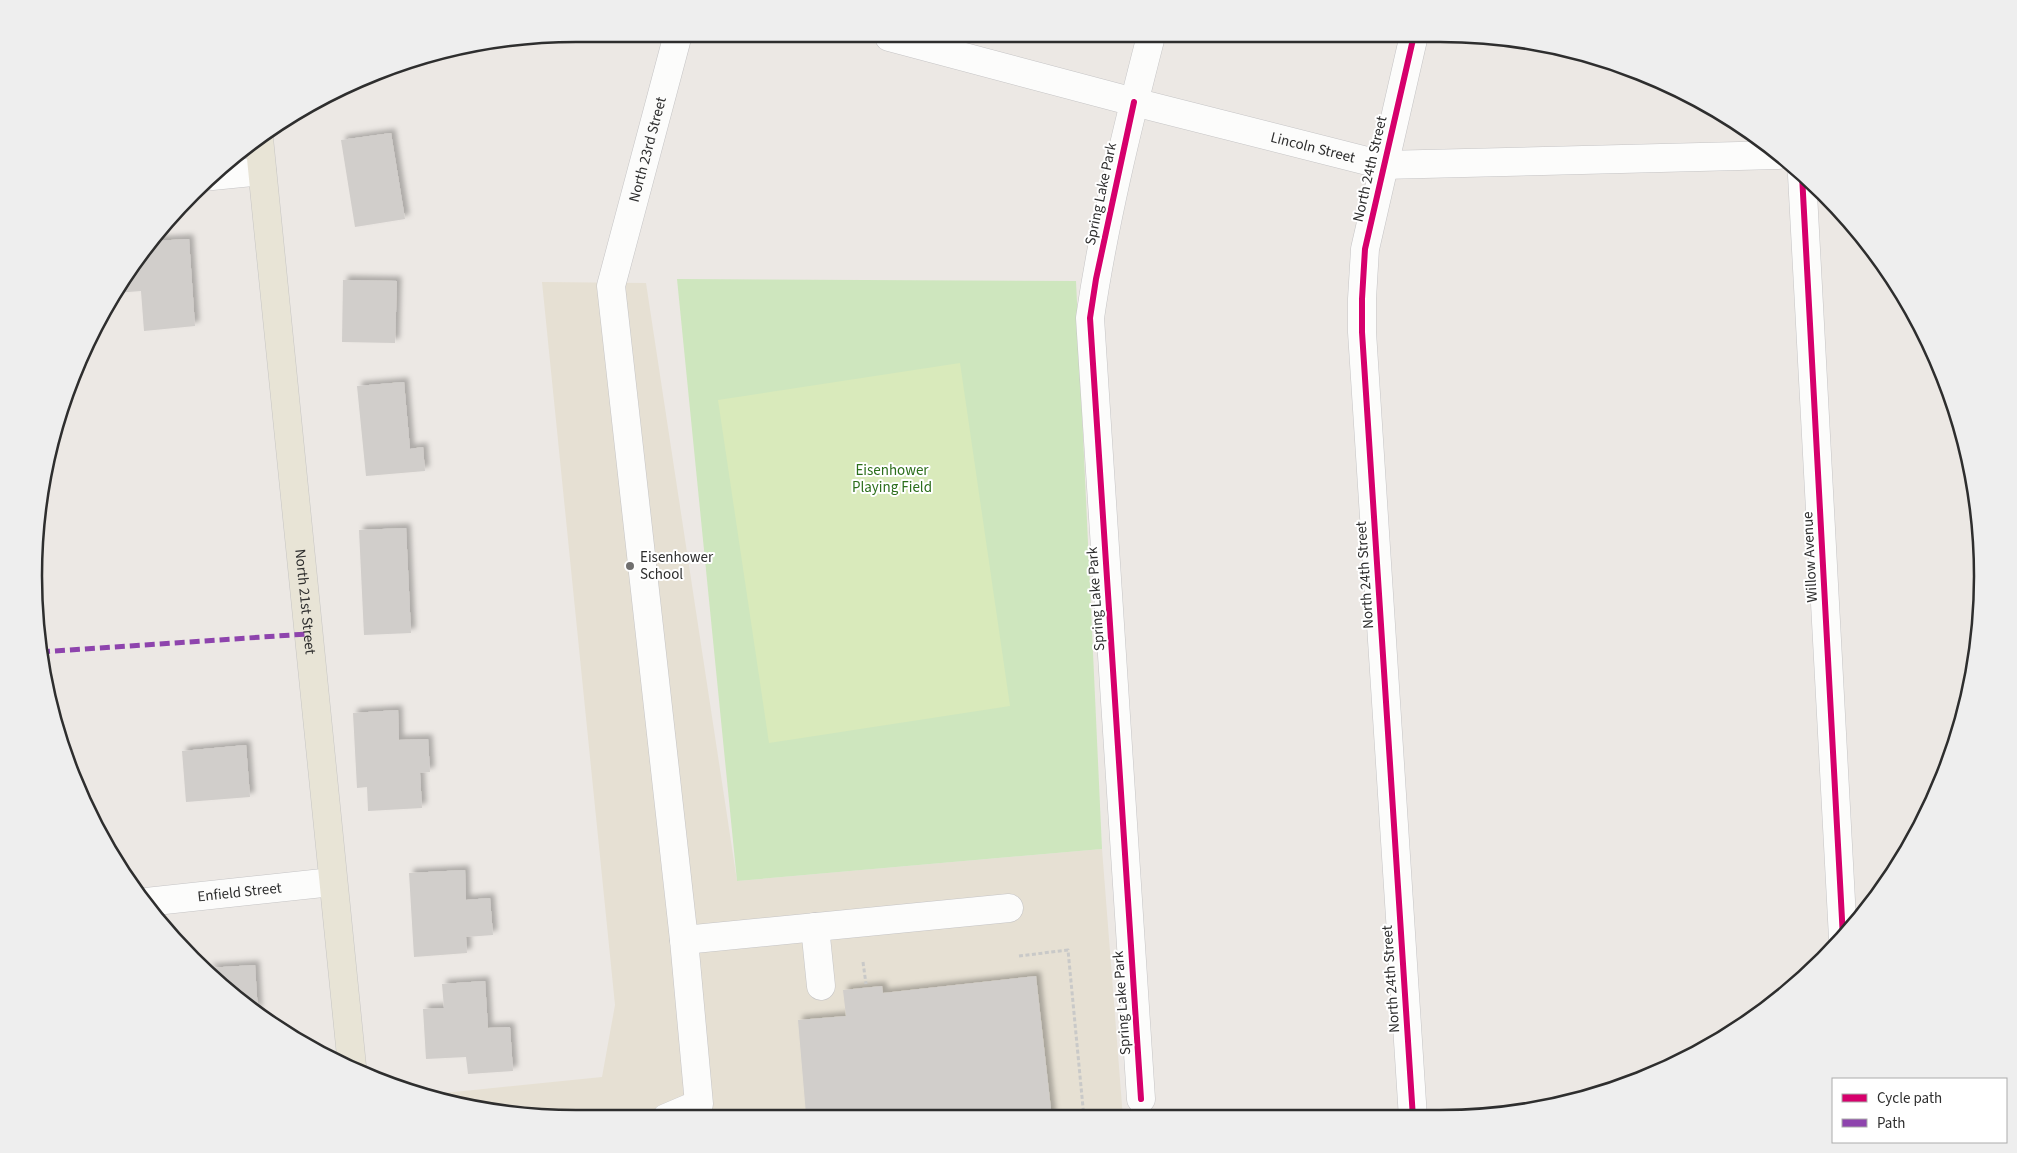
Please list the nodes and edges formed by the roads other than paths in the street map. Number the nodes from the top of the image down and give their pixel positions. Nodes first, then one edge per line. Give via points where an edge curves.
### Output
1 (676, 42) edge
2 (908, 42) edge
3 (1149, 42) edge
4 (1412, 42) edge
5 (1134, 102) junction
6 (260, 147) edge
7 (1769, 155) edge
8 (1383, 166) junction
9 (262, 171) junction
10 (224, 175) edge
11 (1802, 184) edge
12 (332, 882) junction
13 (152, 901) edge
14 (1009, 908) dead end
15 (815, 927) junction
16 (1842, 928) edge
17 (684, 940) junction
18 (821, 986) dead end
19 (351, 1060) edge
20 (1141, 1099) dead end
21 (685, 1110) edge
22 (1412, 1110) edge

1 - 17 street, North 23rd Street via 611,286
2 - 5 street, Lincoln Street
3 - 5 street, Spring Lake Park
4 - 8 street, North 24th Street
5 - 8 street, Lincoln Street
5 - 20 street, Spring Lake Park via 1090,318
6 - 9 main road, North 21st Street
7 - 8 street, Lincoln Street
8 - 22 street, North 24th Street via 1366,249 1362,332
9 - 10 street
9 - 12 main road, North 21st Street
11 - 16 street, Willow Avenue
12 - 13 street, Enfield Street
12 - 19 main road, North 21st Street
14 - 15 street
15 - 17 street
15 - 18 street
17 - 21 street, North 23rd Street via 699,1104

